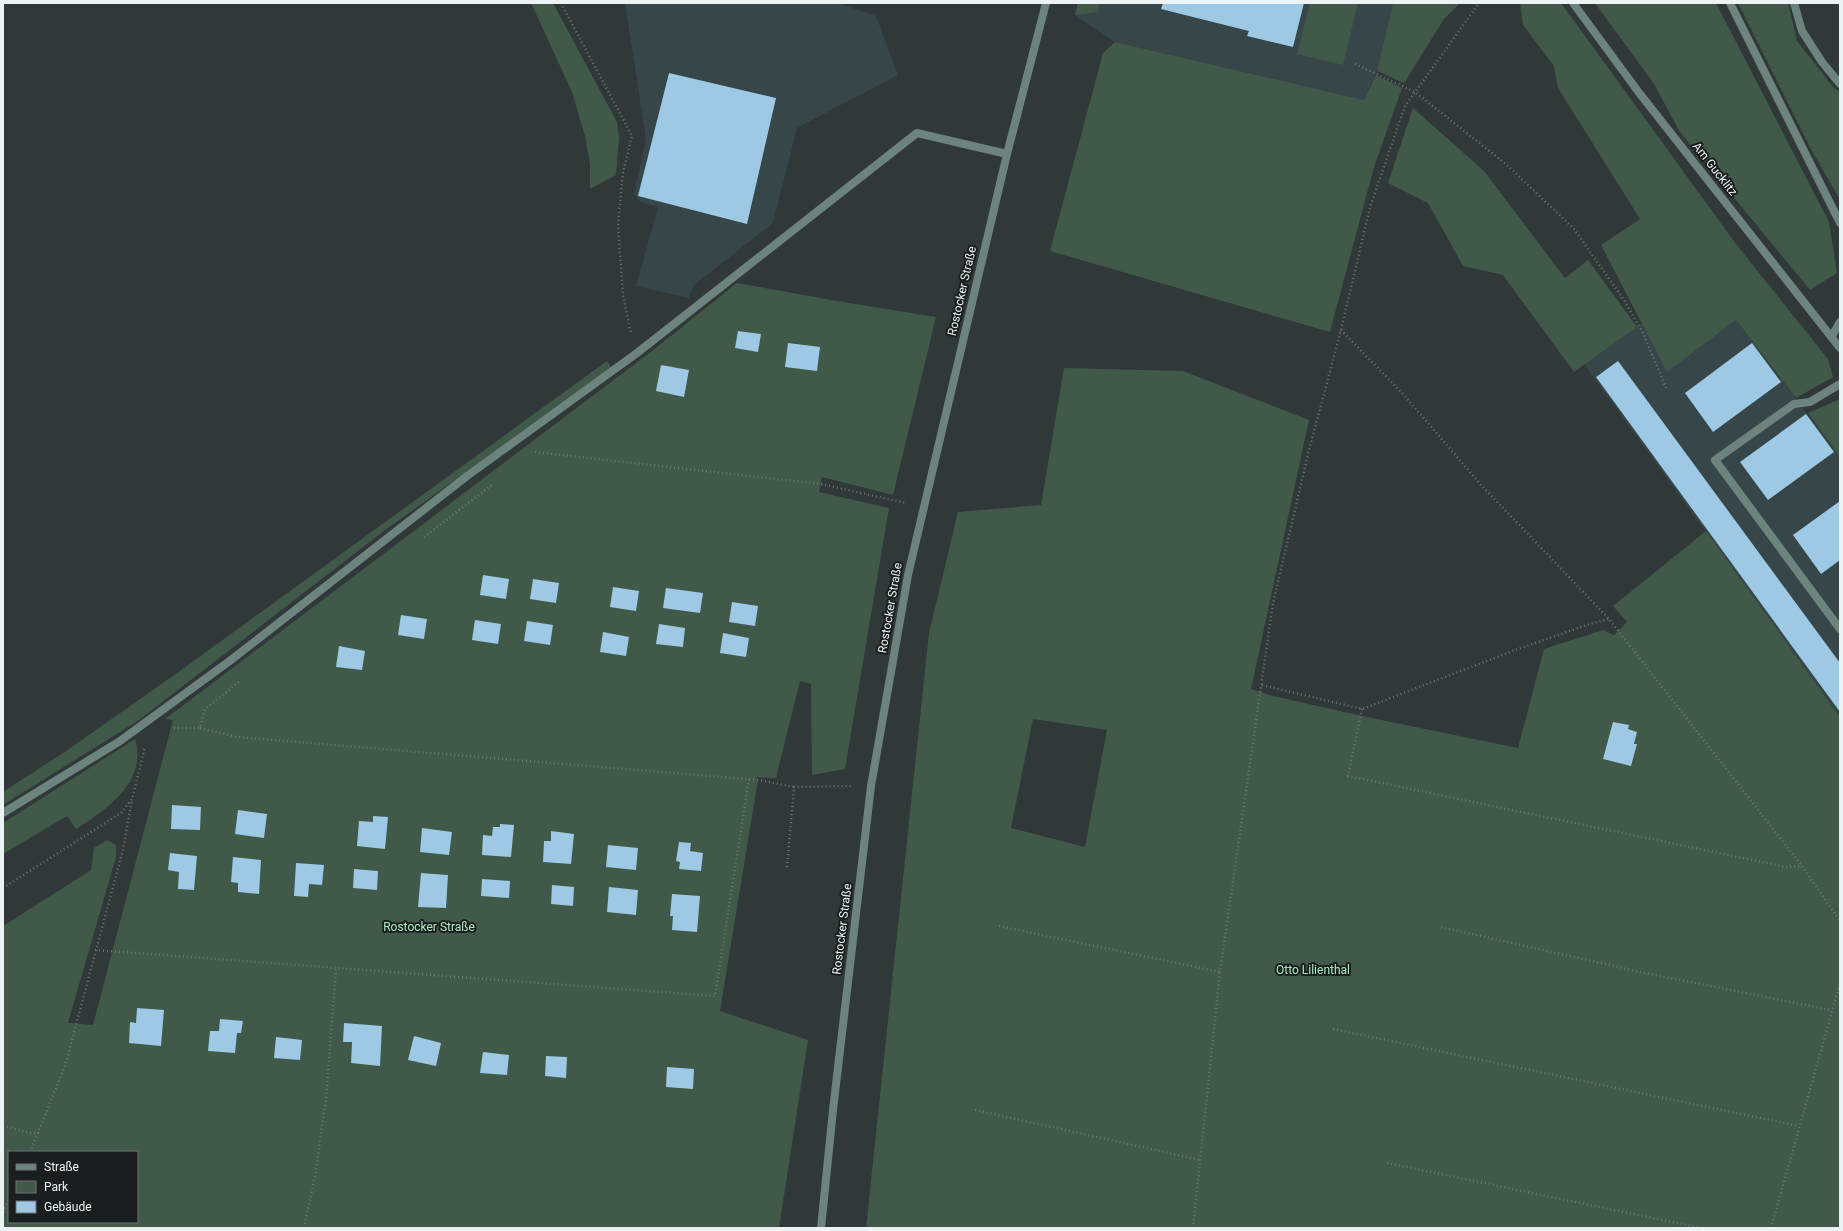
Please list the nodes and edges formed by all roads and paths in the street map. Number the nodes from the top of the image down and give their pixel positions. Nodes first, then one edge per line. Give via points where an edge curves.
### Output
1 (561, 3) edge
2 (1046, 3) edge
3 (1479, 3) edge
4 (1574, 3) edge
5 (1730, 3) edge
6 (1794, 3) edge
7 (1355, 64) dead end
8 (1840, 84) edge
9 (1415, 92) junction
10 (1007, 154) junction
11 (1840, 223) edge
12 (1840, 322) edge
13 (1341, 330) junction
14 (1832, 336) junction
15 (1840, 348) edge
16 (637, 354) junction
17 (1840, 384) edge
18 (1667, 390) dead end
19 (533, 452) dead end
20 (498, 480) dead end
21 (922, 507) junction
22 (420, 541) dead end
23 (1609, 619) junction
24 (1840, 629) edge
25 (242, 679) dead end
26 (1262, 685) junction
27 (1362, 709) junction
28 (139, 727) junction
29 (200, 728) junction
30 (750, 779) junction
31 (871, 786) junction
32 (794, 787) junction
33 (132, 799) junction
34 (3, 813) edge
35 (1802, 866) junction
36 (787, 867) dead end
37 (3, 888) edge
38 (1840, 921) edge
39 (999, 926) dead end
40 (1441, 927) dead end
41 (95, 950) junction
42 (336, 968) junction
43 (1220, 972) junction
44 (1840, 983) edge
45 (1831, 1010) junction
46 (1333, 1029) dead end
47 (975, 1110) dead end
48 (3, 1126) edge
49 (1799, 1126) junction
50 (39, 1132) junction
51 (30, 1151) edge
52 (1200, 1160) junction
53 (1387, 1163) dead end
54 (8, 1201) edge
55 (3, 1212) edge
56 (304, 1228) edge
57 (821, 1228) edge
58 (1192, 1228) edge
59 (1701, 1228) edge
60 (1771, 1228) edge

1 - 16 path via 632,136 623,172 618,225 623,295
2 - 10 street, Rostocker Straße
3 - 9 path
4 - 14 street, Am Gucklitz via 1640,94
5 - 11 street
6 - 8 street via 1802,31
7 - 9 path
9 - 13 path via 1406,106 1370,207
9 - 18 path via 1507,165 1574,229 1624,300 1643,333
10 - 16 street via 917,133
10 - 21 street, Rostocker Straße
12 - 14 street
13 - 23 path via 1403,394 1482,486
13 - 26 path via 1309,450 1274,603
14 - 15 street, Am Gucklitz
16 - 28 street via 467,476 231,660
17 - 24 street via 1810,402 1794,404 1715,460
19 - 21 path via 821,484
20 - 22 path
21 - 31 street, Rostocker Straße
23 - 27 path via 1518,648
23 - 35 path
25 - 29 path via 205,708
26 - 27 path
26 - 43 path
27 - 35 path via 1348,776 1786,867
28 - 29 path
28 - 33 path via 144,735 145,752
28 - 34 street
29 - 30 path via 237,737
30 - 32 path
30 - 42 path via 715,996
31 - 32 path
31 - 57 street, Rostocker Straße
32 - 36 path
33 - 37 path via 121,814
33 - 41 path via 123,850
35 - 38 path
39 - 43 path
40 - 45 path via 1644,973
41 - 42 path
41 - 50 path via 65,1066
42 - 56 path via 326,1099 315,1176
43 - 52 path
44 - 45 path
45 - 49 path
46 - 49 path
47 - 52 path
48 - 50 path via 30,1133
49 - 60 path
50 - 51 path
52 - 58 path
53 - 59 path
54 - 55 path

